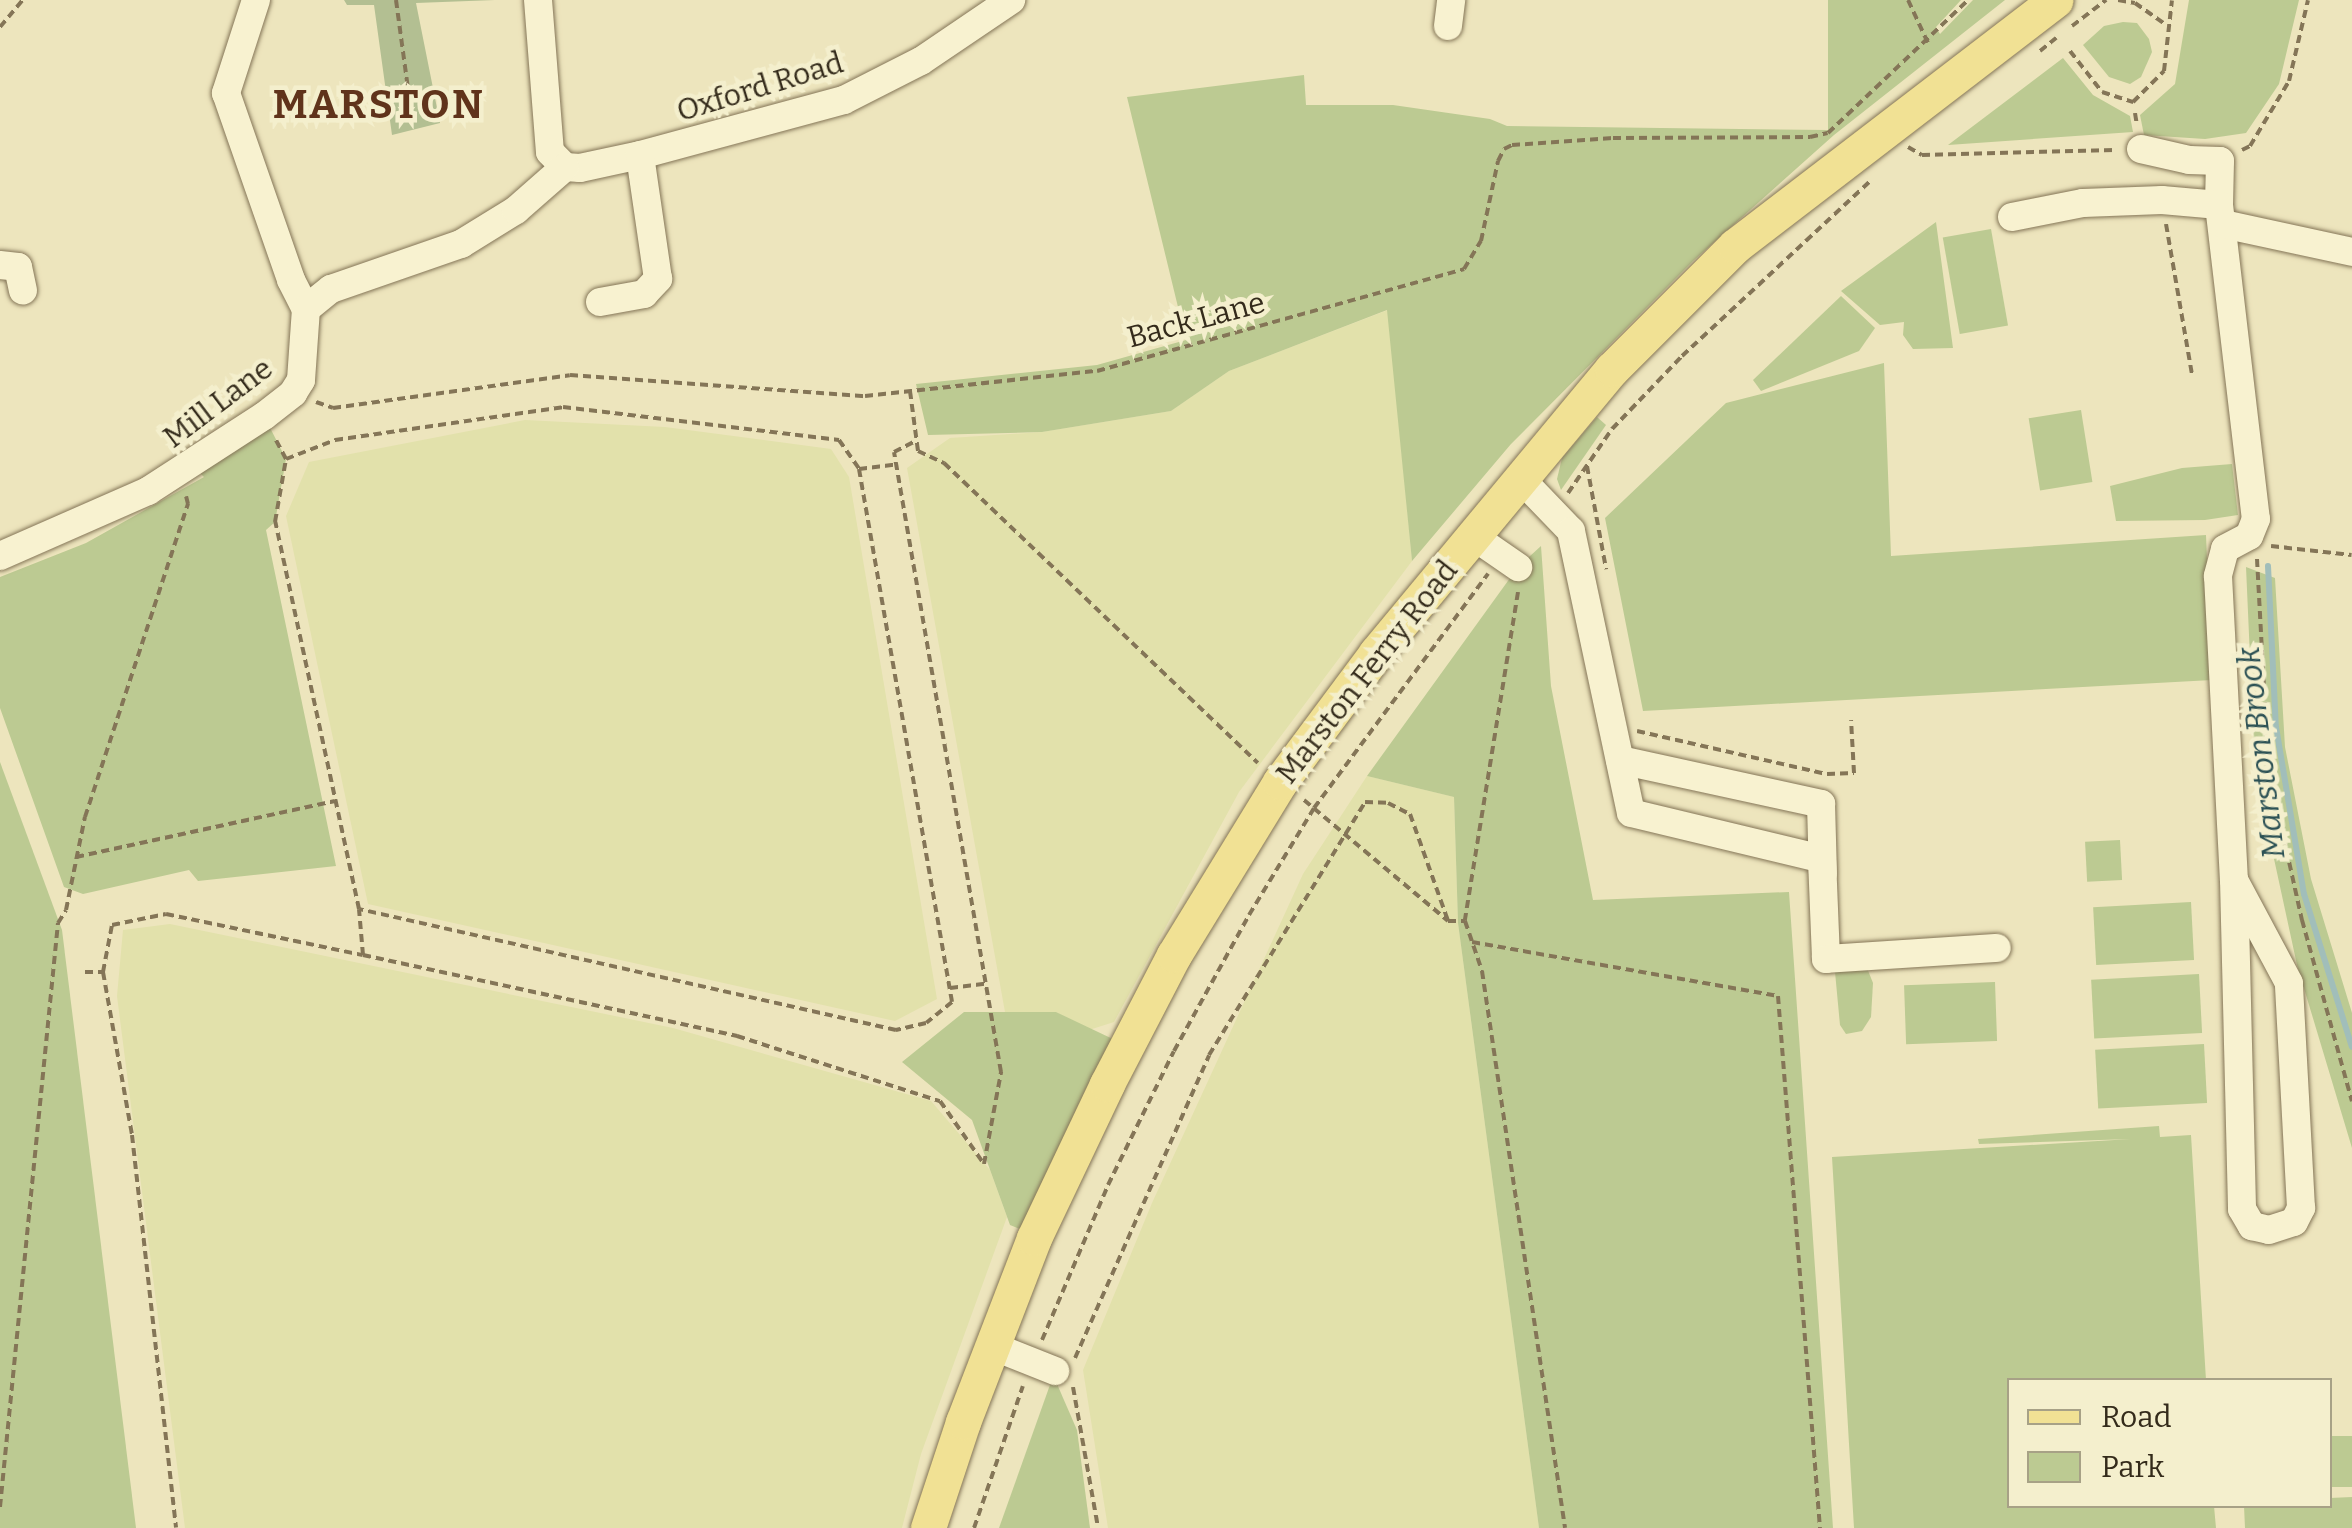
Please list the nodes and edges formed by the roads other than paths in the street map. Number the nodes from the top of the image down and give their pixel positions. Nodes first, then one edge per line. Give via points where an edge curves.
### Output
1 (256, 0) edge
2 (538, 0) edge
3 (1012, 0) edge
4 (2056, 0) edge
5 (978, 10) edge
6 (2142, 148) road end
7 (640, 155) junction
8 (565, 167) junction
9 (2221, 215) junction
10 (2012, 217) dead end
11 (2352, 252) edge
12 (0, 265) edge
13 (23, 290) dead end
14 (600, 302) dead end
15 (306, 309) junction
16 (1520, 479) junction
17 (1473, 536) junction
18 (0, 556) edge
19 (1512, 563) road end
20 (1620, 760) junction
21 (1823, 876) junction
22 (2234, 880) junction
23 (1997, 948) dead end
24 (992, 1346) junction
25 (1051, 1371) road end
26 (928, 1528) edge

1 - 15 street via 226,93
2 - 8 street via 550,152
3 - 5 street, Oxford Road
4 - 16 main road, Marston Ferry Road via 1735,246 1612,369
5 - 7 street, Oxford Road via 921,61 844,100
6 - 9 street via 2220,161
7 - 8 street, Oxford Road
7 - 14 street via 658,278 644,294
8 - 15 street via 516,210 461,244 331,289
9 - 10 street via 2162,200 2083,202
9 - 11 street
9 - 22 street via 2256,519 2248,536 2226,549 2218,576
12 - 13 street via 18,268
15 - 18 street, Mill Lane via 301,380 293,394 182,472
16 - 17 main road, Marston Ferry Road
16 - 20 street via 1571,531
17 - 19 street
17 - 24 main road, Marston Ferry Road via 1376,653 1226,865 1134,1028 1034,1238
20 - 21 street via 1631,813 1822,859
20 - 21 street via 1821,804
21 - 23 street via 1826,959
22 - 22 street via 2242,1209 2252,1226 2270,1230 2294,1222 2301,1208 2289,983
24 - 25 street
24 - 26 main road, Marston Ferry Road

